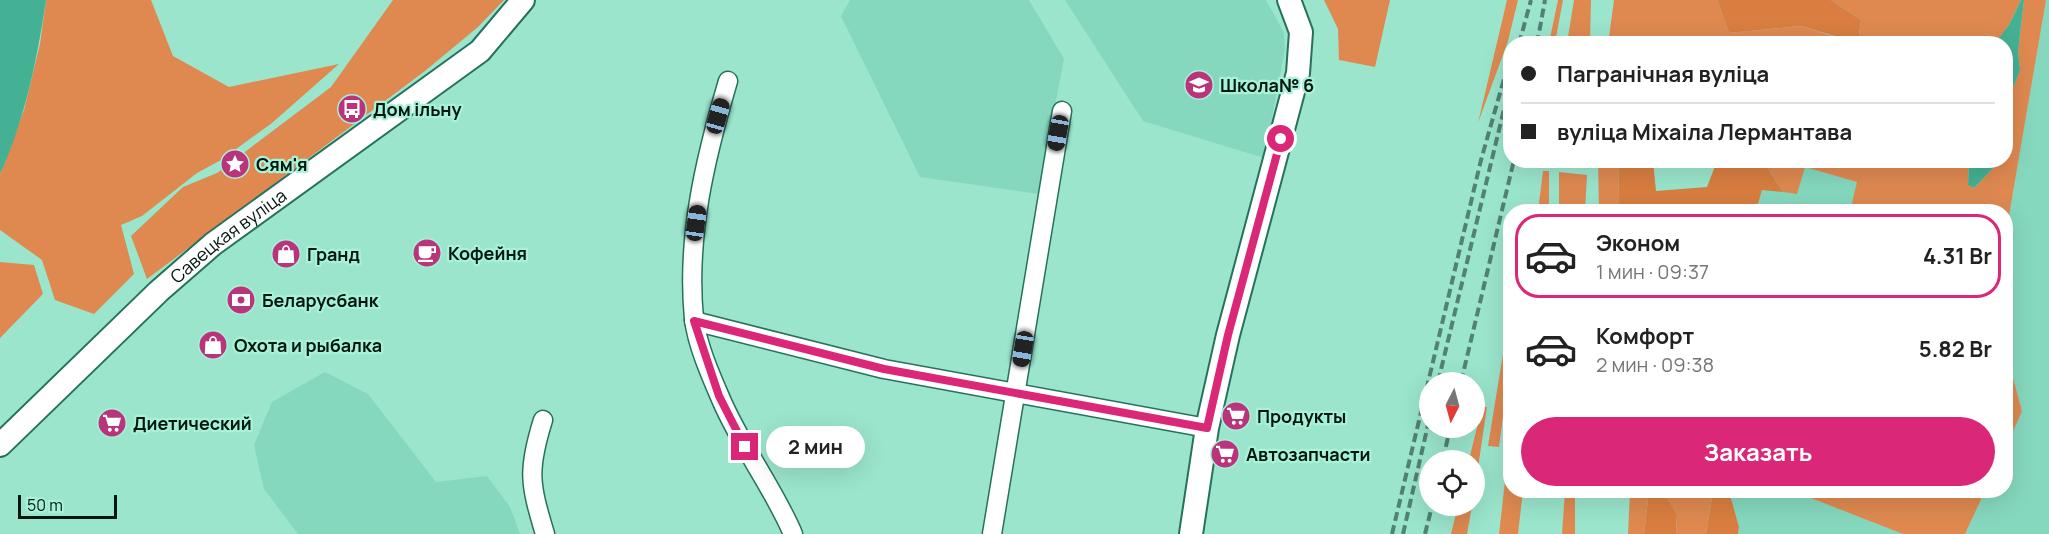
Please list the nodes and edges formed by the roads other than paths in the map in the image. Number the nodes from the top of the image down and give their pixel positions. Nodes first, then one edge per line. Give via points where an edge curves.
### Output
1 (523, 0) edge
2 (1289, 0) edge
3 (728, 81) dead end
4 (1062, 111) dead end
5 (694, 321) junction
6 (1016, 392) junction
7 (543, 420) dead end
8 (1207, 428) junction
9 (0, 445) edge
10 (545, 534) edge
11 (793, 534) edge
12 (992, 534) edge
13 (1191, 534) edge

1 - 9 main road, Савецкая вуліца via 480,51 213,244
2 - 8 main road via 1301,32 1298,73
3 - 5 street via 704,165 696,223
4 - 6 street
5 - 6 street via 884,369
5 - 11 street via 719,396
6 - 8 street
6 - 12 street
7 - 10 street via 533,451 531,488
8 - 13 main road

